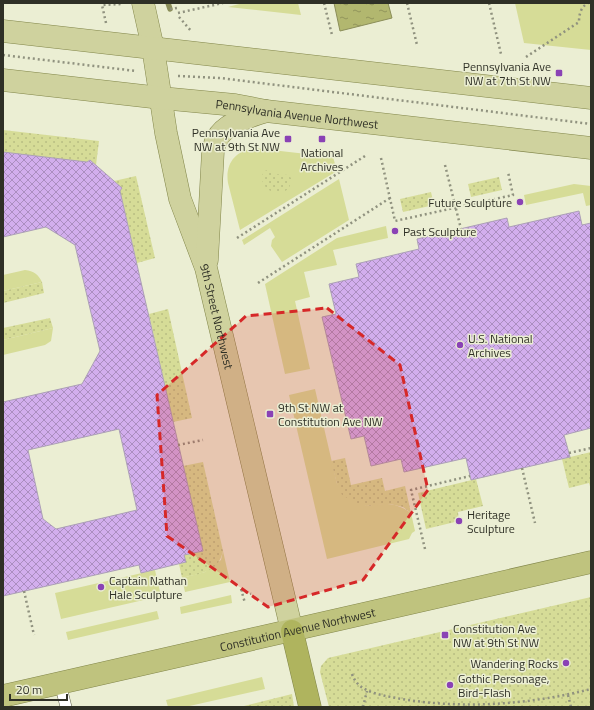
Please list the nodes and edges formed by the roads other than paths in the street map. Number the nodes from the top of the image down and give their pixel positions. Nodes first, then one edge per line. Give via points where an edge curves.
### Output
1 (133, 3) edge
2 (3, 31) edge
3 (153, 48) junction
4 (3, 80) edge
5 (161, 98) junction
6 (591, 98) edge
7 (266, 111) junction
8 (591, 148) edge
9 (206, 268) junction
10 (591, 562) edge
11 (292, 630) junction
12 (60, 683) junction
13 (3, 696) edge
14 (66, 707) edge
15 (310, 707) edge

1 - 3 main road, 9th Street Northwest
2 - 3 main road
3 - 5 main road, 9th Street Northwest
3 - 6 main road
4 - 5 main road, Pennsylvania Avenue Northwest
5 - 7 main road, Pennsylvania Avenue Northwest via 235,105
5 - 9 main road, 9th Street Northwest via 180,199
7 - 8 main road, Pennsylvania Avenue Northwest
7 - 9 main road via 231,125 217,139 213,151
9 - 11 main road, 9th Street Northwest
10 - 11 highway, Constitution Avenue Northwest
11 - 12 highway, Constitution Avenue Northwest
11 - 15 highway
12 - 13 highway, Constitution Avenue Northwest
12 - 14 lane

